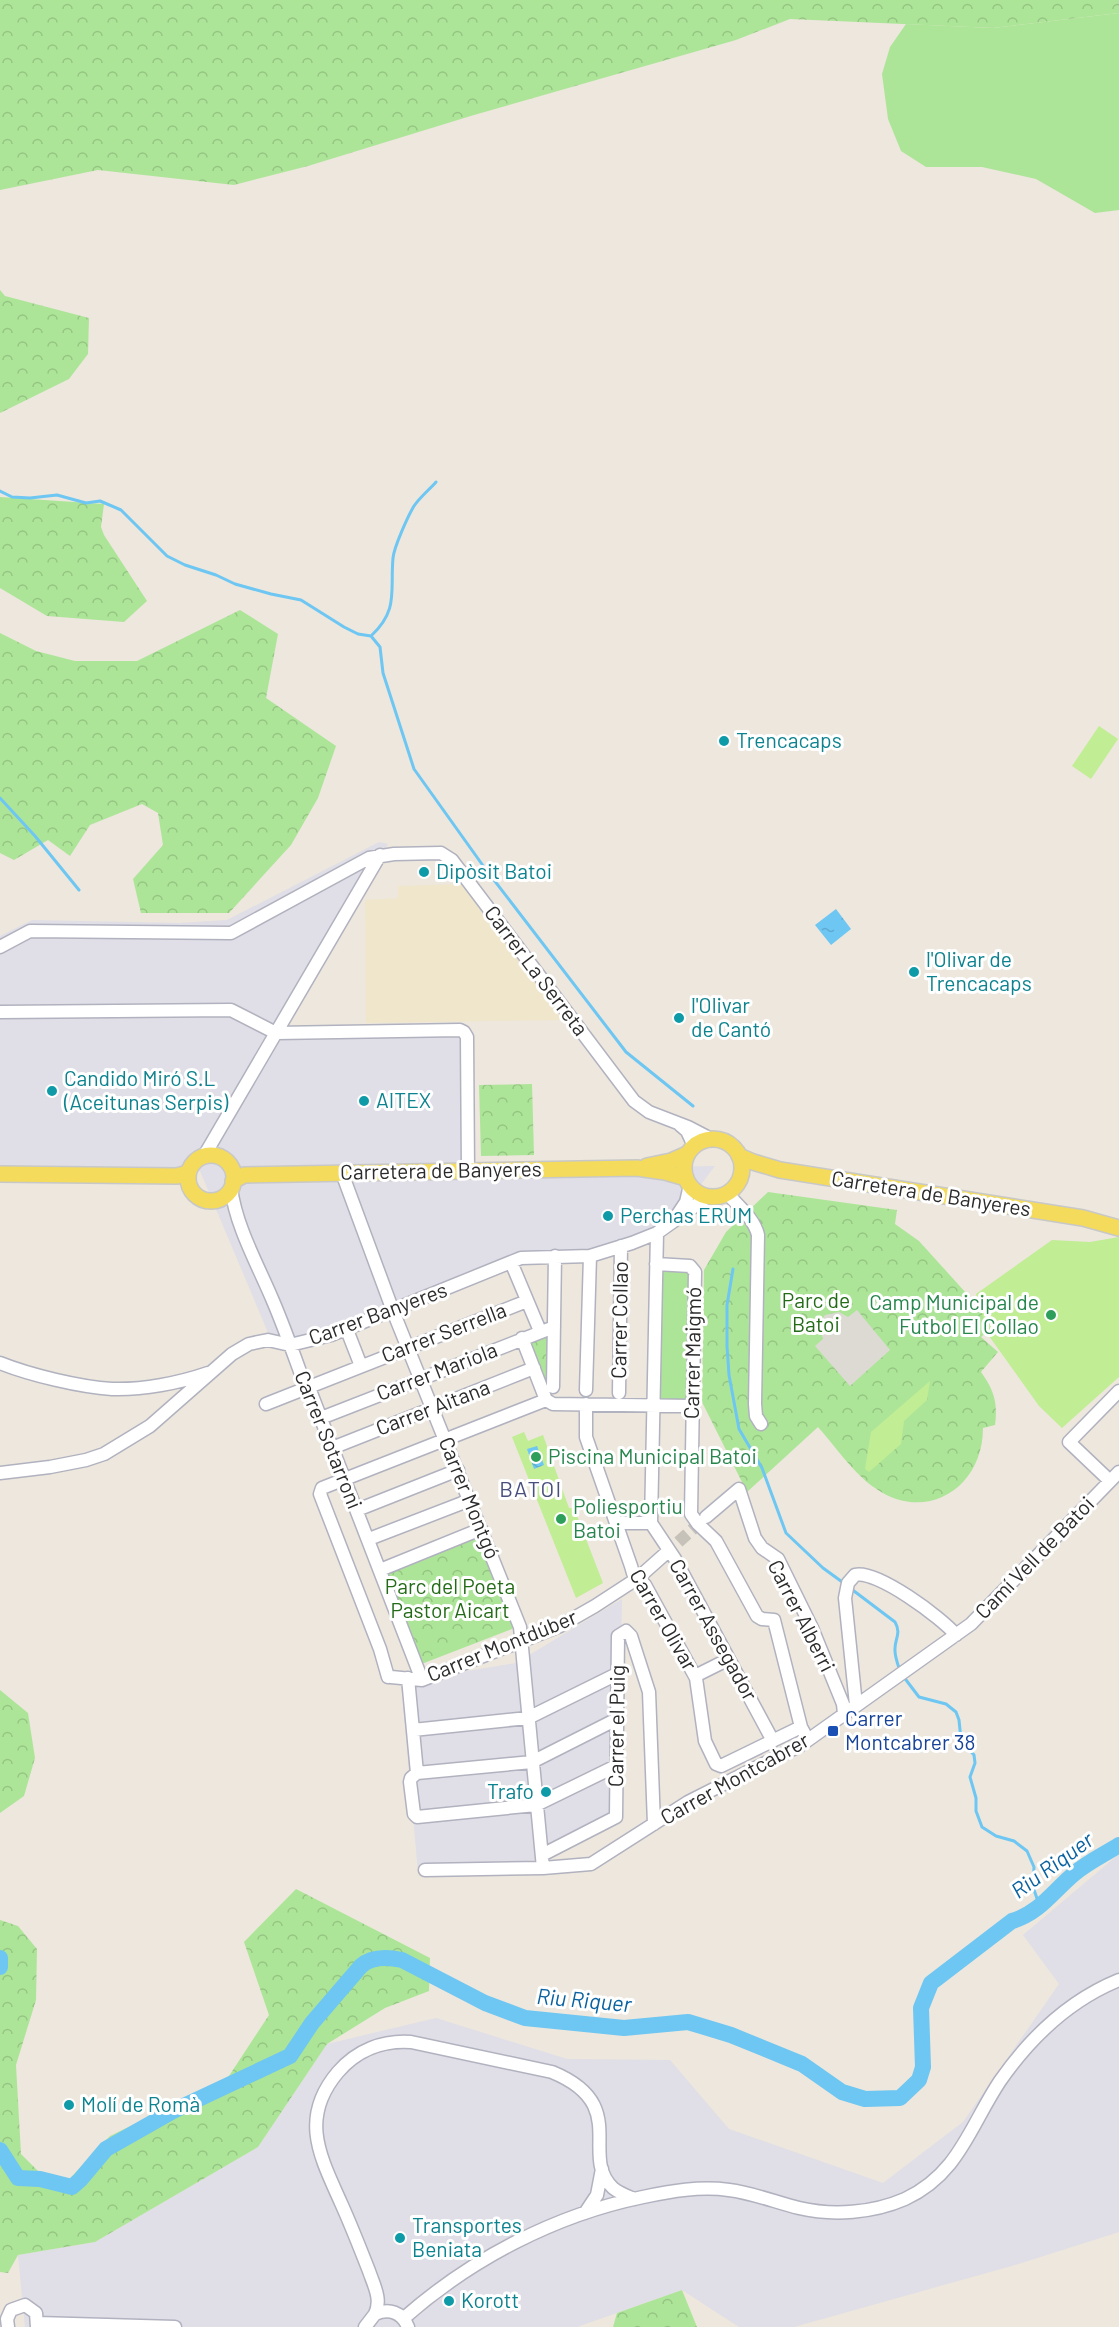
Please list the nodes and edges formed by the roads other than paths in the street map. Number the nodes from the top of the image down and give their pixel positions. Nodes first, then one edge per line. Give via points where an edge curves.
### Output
1 (380, 855) junction
2 (0, 947) edge
3 (0, 1012) edge
4 (276, 1033) junction
5 (679, 1124) junction
6 (711, 1139) junction
7 (691, 1150) junction
8 (210, 1152) junction
9 (739, 1156) junction
10 (637, 1168) junction
11 (780, 1170) junction
12 (468, 1171) junction
13 (342, 1173) junction
14 (0, 1174) edge
15 (184, 1177) junction
16 (740, 1178) junction
17 (688, 1181) junction
18 (233, 1185) junction
19 (727, 1193) junction
20 (710, 1196) junction
21 (1083, 1218) junction
22 (673, 1220) junction
23 (1119, 1223) edge
24 (1119, 1228) edge
25 (656, 1238) junction
26 (621, 1246) junction
27 (555, 1256) junction
28 (590, 1256) junction
29 (511, 1262) junction
30 (656, 1264) junction
31 (527, 1301) junction
32 (393, 1311) junction
33 (554, 1327) junction
34 (347, 1330) junction
35 (540, 1331) junction
36 (522, 1338) junction
37 (290, 1345) junction
38 (408, 1347) junction
39 (6, 1365) edge
40 (361, 1366) junction
41 (534, 1368) junction
42 (212, 1372) junction
43 (422, 1377) junction
44 (553, 1386) dead end
45 (306, 1388) junction
46 (586, 1390) dead end
47 (1119, 1391) edge
48 (619, 1393) dead end
49 (546, 1400) junction
50 (266, 1404) dead end
51 (586, 1404) junction
52 (653, 1404) junction
53 (692, 1406) junction
54 (433, 1408) junction
55 (321, 1418) junction
56 (761, 1424) dead end
57 (446, 1439) junction
58 (332, 1448) junction
59 (458, 1470) junction
60 (0, 1473) edge
61 (1115, 1476) edge
62 (345, 1479) junction
63 (470, 1500) junction
64 (357, 1510) junction
65 (706, 1517) tunnel mouth
66 (616, 1523) junction
67 (651, 1523) junction
68 (482, 1529) junction
69 (369, 1539) junction
70 (665, 1554) tunnel mouth
71 (380, 1570) junction
72 (638, 1578) junction
73 (952, 1638) junction
74 (522, 1642) junction
75 (729, 1659) junction
76 (617, 1674) junction
77 (695, 1676) junction
78 (408, 1678) junction
79 (422, 1680) junction
80 (856, 1705) junction
81 (844, 1713) junction
82 (528, 1718) junction
83 (617, 1719) junction
84 (801, 1727) junction
85 (412, 1730) junction
86 (808, 1740) junction
87 (773, 1741) junction
88 (531, 1762) junction
89 (616, 1766) junction
90 (718, 1766) joint
91 (417, 1773) junction
92 (536, 1804) junction
93 (654, 1824) junction
94 (542, 1855) junction
95 (543, 1868) junction
96 (425, 1870) dead end
97 (1119, 1980) edge
98 (602, 2169) junction
99 (634, 2199) junction
100 (585, 2213) junction
101 (375, 2314) junction
102 (406, 2323) edge
103 (37, 2325) edge
104 (8, 2327) edge
105 (175, 2327) edge
106 (365, 2327) edge

1 - 2 street via 231,933 30,931
1 - 4 street
1 - 5 street, Carrer La Serreta via 447,856 634,1101
3 - 4 street via 231,1010
4 - 8 street
4 - 12 street via 464,1032
5 - 6 street, Carrer La Serreta
5 - 7 street via 687,1131
6 - 7 main road
6 - 9 main road via 727,1143
7 - 10 main road, Carretera de Banyeres via 671,1161
7 - 17 main road via 684,1169
8 - 15 main road via 194,1162
8 - 18 main road via 228,1162
9 - 11 main road, Carretera de Banyeres
9 - 16 main road
10 - 12 main road, Carretera de Banyeres
10 - 17 main road, Carretera de Banyeres via 665,1172
11 - 16 main road, Carretera de Banyeres
11 - 21 main road, Carretera de Banyeres
12 - 13 main road, Carretera de Banyeres
13 - 18 main road, Carretera de Banyeres
13 - 32 street, Carrer Montgó
14 - 15 main road
15 - 18 main road via 191,1190 210,1201
16 - 19 main road
17 - 20 main road via 701,1194
17 - 22 street, Carrer Banyeres via 686,1202
18 - 37 street, Carrer Sotarroni via 248,1244
19 - 20 main road
19 - 56 street via 751,1219 758,1235 755,1404
20 - 22 street, Carrer Banyeres
21 - 23 main road, Carretera de Banyeres
21 - 24 main road, Carretera de Banyeres
22 - 25 street, Carrer Banyeres
25 - 26 street, Carrer Banyeres
25 - 30 street
26 - 28 street, Carrer Banyeres
26 - 48 street, Carrer Collao
27 - 28 street, Carrer Banyeres
27 - 29 street, Carrer Banyeres via 525,1257
27 - 33 street
28 - 46 street
29 - 31 street, Carrer Serrella
29 - 32 street, Carrer Banyeres
30 - 52 street
30 - 53 street, Carrer Maigmó via 690,1266 695,1272
31 - 35 street, Carrer Serrella
31 - 38 street, Carrer Serrella
32 - 34 street, Carrer Banyeres
32 - 38 street, Carrer Montgó
33 - 35 street, Carrer Mariola
33 - 44 street
34 - 37 street, Carrer Banyeres
34 - 40 street, Carrer Serrella
35 - 36 street, Carrer Mariola
36 - 41 street
36 - 43 street, Carrer Mariola
37 - 42 street, Carrer Banyeres via 257,1341 238,1350
37 - 45 street, Carrer Sotarroni
38 - 40 street, Carrer Serrella
38 - 43 street, Carrer Montgó
39 - 42 street, Carrer Banyeres via 111,1389 159,1384
40 - 45 street, Carrer Serrella
41 - 49 street
41 - 54 street, Carrer Aitana
42 - 60 street via 150,1426 104,1454 69,1464
43 - 54 street, Carrer Montgó
43 - 55 street, Carrer Mariola
45 - 50 street, Carrer Serrella
45 - 55 street, Carrer Sotarroni
47 - 61 street via 1069,1442
49 - 51 street via 550,1404
49 - 57 street
51 - 52 street
51 - 66 street, Carrer Olivar via 586,1437
52 - 53 street
52 - 67 street
53 - 84 street, Carrer Maigmó via 691,1514 716,1541 757,1616 774,1620
54 - 57 street, Carrer Montgó
54 - 58 street, Carrer Aitana
55 - 58 street, Carrer Sotarroni
57 - 59 street, Carrer Montgó
57 - 62 street
58 - 62 street, Carrer Sotarroni
59 - 63 street, Carrer Montgó
59 - 64 street
61 - 73 street, Camí Vell de Batoi via 1008,1588
62 - 64 street, Carrer Sotarroni
62 - 78 street, Carrer Montdúber via 324,1487 320,1494 389,1677
63 - 68 street, Carrer Montgó
63 - 69 street
64 - 69 street, Carrer Sotarroni
65 - 81 street, Carrer Alberri via 739,1489 755,1538 778,1559 812,1628
66 - 67 street
66 - 72 street, Carrer Olivar
67 - 75 street, Carrer Assegador
68 - 71 street
68 - 74 street, Carrer Montgó via 520,1627
69 - 71 street, Carrer Sotarroni
70 - 72 street, Carrer Montdúber
71 - 79 street, Carrer Sotarroni
72 - 74 street, Carrer Montdúber via 560,1626
72 - 77 street, Carrer Olivar
73 - 80 street, Camí Vell de Batoi
73 - 80 street via 911,1598 863,1574 855,1575 845,1598
74 - 79 street, Carrer Montdúber
74 - 82 street, Carrer Montgó
75 - 77 street
75 - 87 street, Carrer Assegador
76 - 82 street
76 - 83 street, Carrer el Puig
76 - 93 street, Carrer el Puig via 618,1636 626,1631 649,1692
77 - 90 street, Carrer Olivar via 705,1741
78 - 79 street, Carrer Montdúber
78 - 85 street
80 - 81 street, Carrer Montcabrer
81 - 86 street, Carrer Montcabrer
82 - 85 street
82 - 88 street, Carrer Montgó
83 - 88 street
83 - 89 street, Carrer el Puig
84 - 86 street
84 - 87 street, Carrer Montcabrer
85 - 91 street
86 - 93 street, Carrer Montcabrer via 688,1802
87 - 90 street, Carrer Montcabrer
88 - 91 street
88 - 92 street, Carrer Montgó
89 - 92 street
89 - 94 street, Carrer el Puig via 616,1817
91 - 92 street via 410,1782 414,1814 422,1817
92 - 94 street, Carrer Montgó
93 - 95 street, Carrer Montcabrer via 595,1863
94 - 95 street, Carrer Montgó
95 - 96 street, Carrer Montcabrer
97 - 99 street via 1079,2001 1042,2032 1000,2082 953,2161 928,2185 906,2198 880,2207 840,2212 802,2209 713,2189
98 - 99 street via 612,2186
98 - 100 street via 597,2195
98 - 101 street via 601,2128 596,2110 583,2090 562,2076 411,2042 382,2044 358,2054 341,2068 324,2093 317,2113 316,2138 376,2292 379,2305
99 - 100 street
100 - 102 street via 490,2256 437,2290
101 - 102 street via 390,2311
101 - 106 street
103 - 104 street via 33,2309 20,2305 8,2314
103 - 105 street

